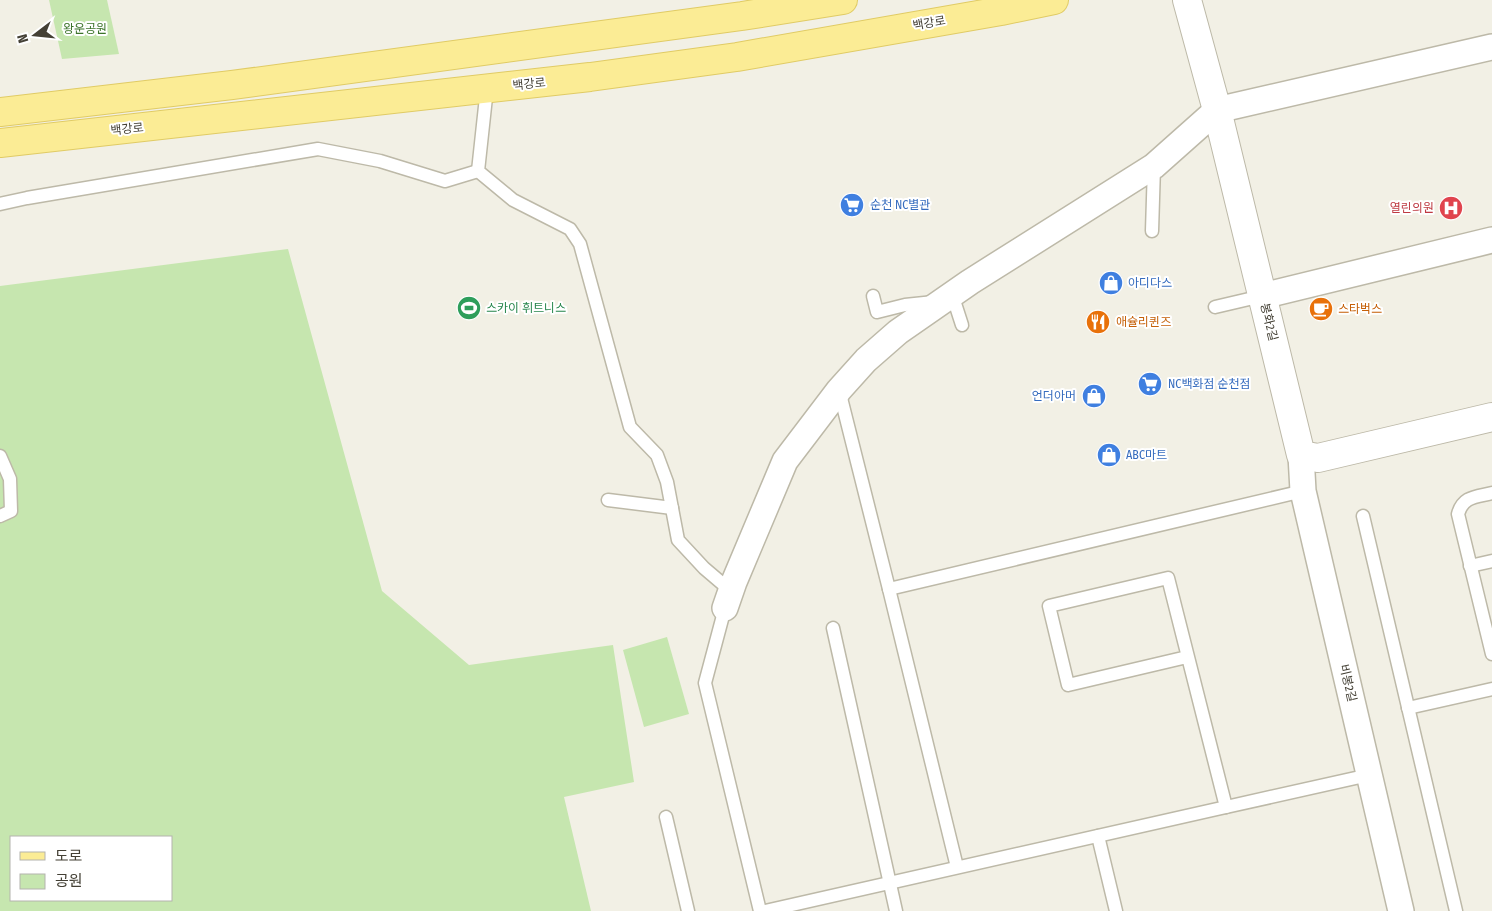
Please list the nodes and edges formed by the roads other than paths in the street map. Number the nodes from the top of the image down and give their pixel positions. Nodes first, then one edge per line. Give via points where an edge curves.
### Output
1 (843, 0) edge
2 (1054, 0) edge
3 (1187, 0) edge
4 (1202, 0) edge
5 (1195, 29) junction
6 (1492, 47) edge
7 (487, 88) junction
8 (1217, 110) junction
9 (0, 112) edge
10 (0, 143) edge
11 (1154, 166) junction
12 (478, 171) junction
13 (0, 204) edge
14 (1152, 231) dead end
15 (1492, 240) edge
16 (873, 296) dead end
17 (1262, 296) junction
18 (947, 298) junction
19 (1215, 307) dead end
20 (962, 325) dead end
21 (839, 390) junction
22 (1492, 418) edge
23 (1301, 455) junction
24 (0, 456) edge
25 (1303, 491) junction
26 (1492, 493) edge
27 (608, 500) dead end
28 (672, 508) junction
29 (0, 516) edge
30 (1364, 516) dead end
31 (1492, 561) edge
32 (1470, 566) junction
33 (889, 588) junction
34 (728, 600) junction
35 (833, 628) dead end
36 (1489, 630) edge
37 (1492, 654) edge
38 (1187, 657) junction
39 (1492, 689) edge
40 (1408, 708) junction
41 (1370, 775) junction
42 (1226, 808) junction
43 (666, 817) dead end
44 (1098, 836) junction
45 (956, 867) junction
46 (890, 882) junction
47 (688, 911) edge
48 (760, 911) edge
49 (765, 911) edge
50 (896, 911) edge
51 (1116, 911) edge
52 (1401, 911) edge
53 (1456, 911) edge

1 - 9 main road via 251,82
2 - 7 main road, 백강로 via 737,57
3 - 5 street, 봉화2길
4 - 5 street
5 - 8 street, 봉화2길
6 - 8 street
7 - 10 main road, 백강로
7 - 12 lane
8 - 11 street
8 - 17 street, 봉화2길
11 - 14 lane
11 - 18 street
12 - 13 lane via 445,182 380,161 318,149
12 - 28 lane via 513,200 570,229 580,244 630,426 657,455
15 - 17 street
16 - 18 lane via 877,312
17 - 19 lane
17 - 23 street, 봉화2길
18 - 20 lane
18 - 21 street via 898,332
21 - 33 lane
21 - 34 street via 786,461
22 - 23 street via 1318,458
23 - 25 street, 비봉2길
24 - 29 lane via 10,479 11,511
25 - 33 lane
25 - 41 street, 비봉2길
26 - 32 lane via 1466,500 1458,514
27 - 28 lane
28 - 34 lane via 678,540
30 - 40 lane
31 - 32 lane
32 - 36 lane
33 - 45 lane
34 - 48 lane via 704,683
35 - 46 lane
36 - 37 lane
38 - 38 lane via 1168,578 1048,606 1068,685
38 - 42 lane
39 - 40 lane
40 - 53 lane
41 - 42 lane
41 - 52 street, 비봉2길
42 - 44 lane
43 - 47 lane
44 - 45 lane
44 - 51 lane
45 - 46 lane
46 - 49 lane
46 - 50 lane

